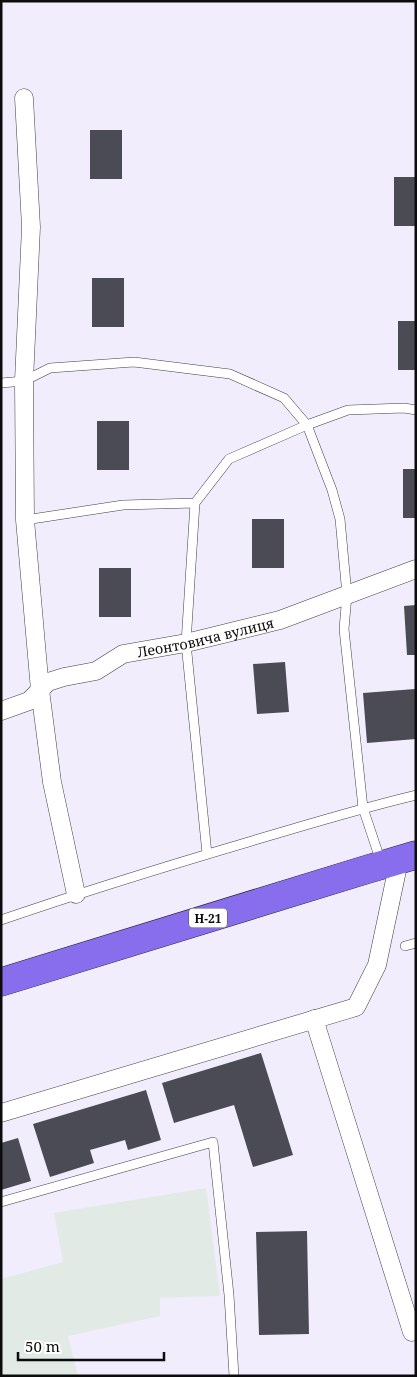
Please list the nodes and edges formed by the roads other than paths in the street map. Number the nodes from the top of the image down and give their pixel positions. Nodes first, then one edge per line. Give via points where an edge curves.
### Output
1 (24, 98) dead end
2 (24, 381) junction
3 (1, 384) edge
4 (416, 410) edge
5 (307, 425) junction
6 (195, 502) junction
7 (25, 520) junction
8 (416, 569) edge
9 (347, 595) junction
10 (186, 643) junction
11 (40, 690) junction
12 (1, 711) edge
13 (416, 795) edge
14 (363, 808) junction
15 (207, 854) junction
16 (399, 860) edge
17 (76, 894) junction
18 (1, 920) edge
19 (416, 942) edge
20 (405, 946) dead end
21 (1, 982) edge
22 (314, 1019) junction
23 (1, 1113) edge
24 (1, 1202) edge
25 (412, 1332) dead end
26 (234, 1376) edge

1 - 2 street via 31,228
2 - 3 lane
2 - 5 lane via 50,368 134,362 230,374 284,398
2 - 7 street
4 - 5 lane via 348,410
5 - 6 lane via 229,459
5 - 9 lane via 340,519
6 - 7 lane via 123,505
6 - 10 lane
7 - 11 street
8 - 9 street, Леонтовича вулиця
9 - 10 street, Леонтовича вулиця via 280,620
9 - 14 lane via 344,629
10 - 11 street, Леонтовича вулиця via 123,654 96,671 48,682
10 - 15 lane
11 - 12 street, Леонтовича вулиця via 29,701
11 - 17 street via 52,782
13 - 14 lane
14 - 15 lane
14 - 16 lane
15 - 17 lane
16 - 21 main road, Н-21
16 - 22 street via 377,965 356,1006
17 - 18 lane
19 - 20 lane
22 - 23 street
22 - 25 street
24 - 26 lane via 213,1142

